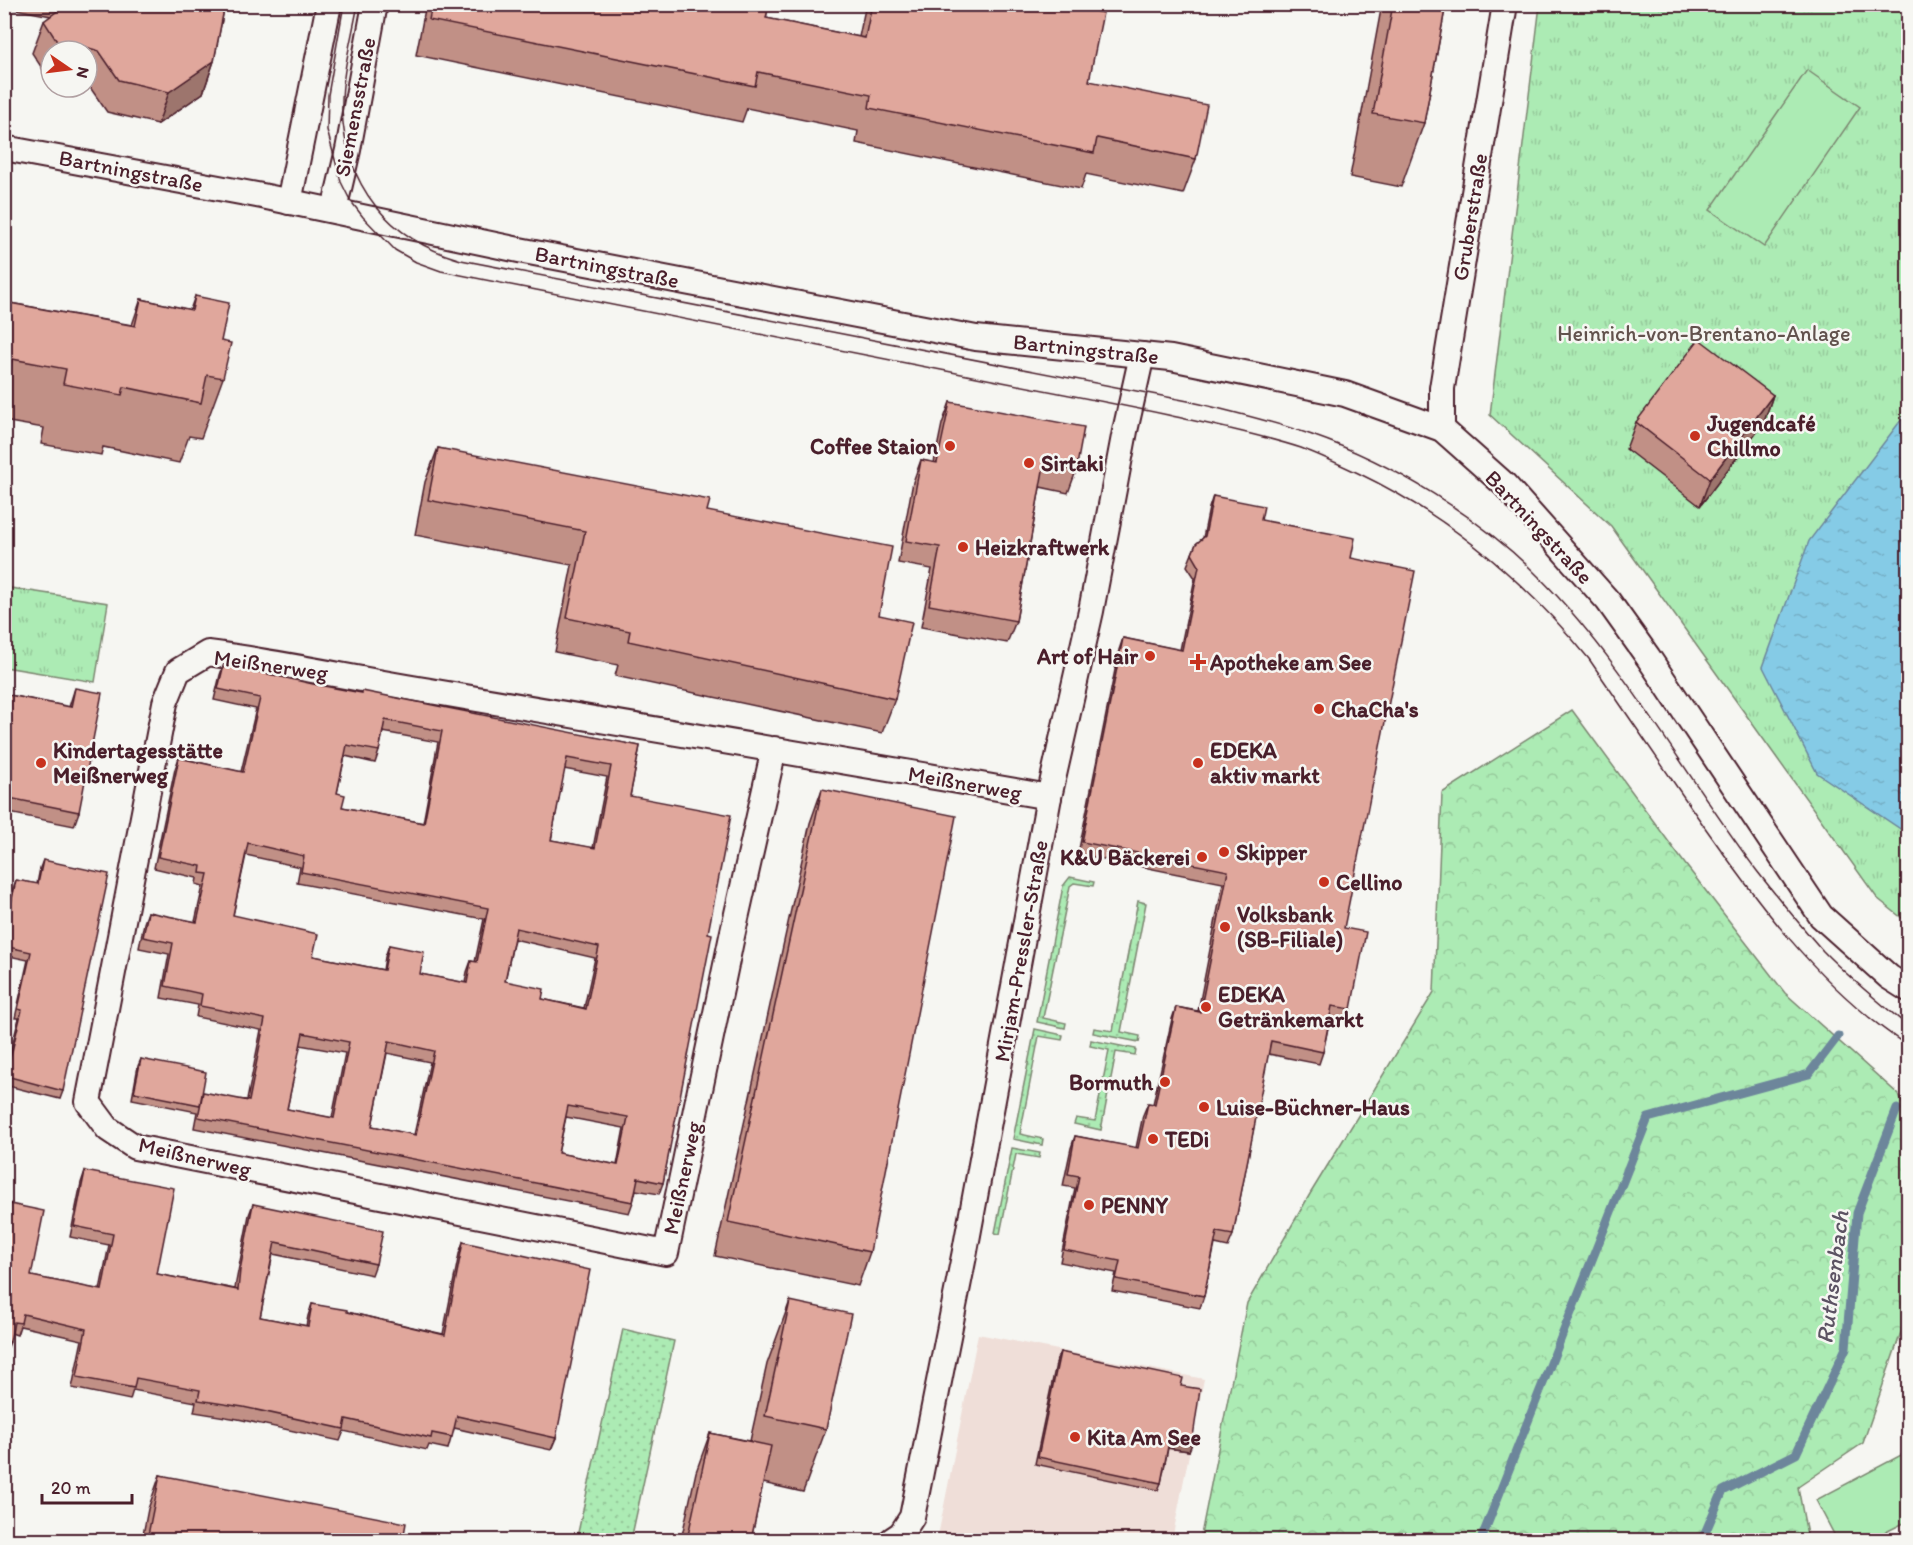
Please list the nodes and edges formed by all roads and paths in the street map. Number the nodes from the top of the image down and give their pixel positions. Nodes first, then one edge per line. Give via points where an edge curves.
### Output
1 (329, 4) edge
2 (375, 4) edge
3 (1505, 4) edge
4 (4, 148) edge
5 (289, 201) junction
6 (334, 210) junction
7 (1142, 355) junction
8 (1442, 429) junction
9 (774, 749) junction
10 (1049, 797) junction
11 (1908, 989) edge
12 (892, 1540) edge

1 - 5 street, Siemensstraße
2 - 6 street, Siemensstraße
3 - 8 street, Gruberstraße via 1443,388
4 - 5 street, Bartningstraße
5 - 6 street, Bartningstraße
6 - 7 street, Bartningstraße via 532,253 976,338
7 - 8 street, Bartningstraße via 1345,394
7 - 10 street, Mirjam-Pressler-Straße
8 - 11 street, Bartningstraße via 1505,485 1608,601 1821,916 1889,977
9 - 9 street, Meißnerweg via 208,652 178,672 165,703 88,1102 108,1129 135,1147 666,1253
9 - 10 street, Meißnerweg
10 - 12 street, Mirjam-Pressler-Straße via 912,1517

